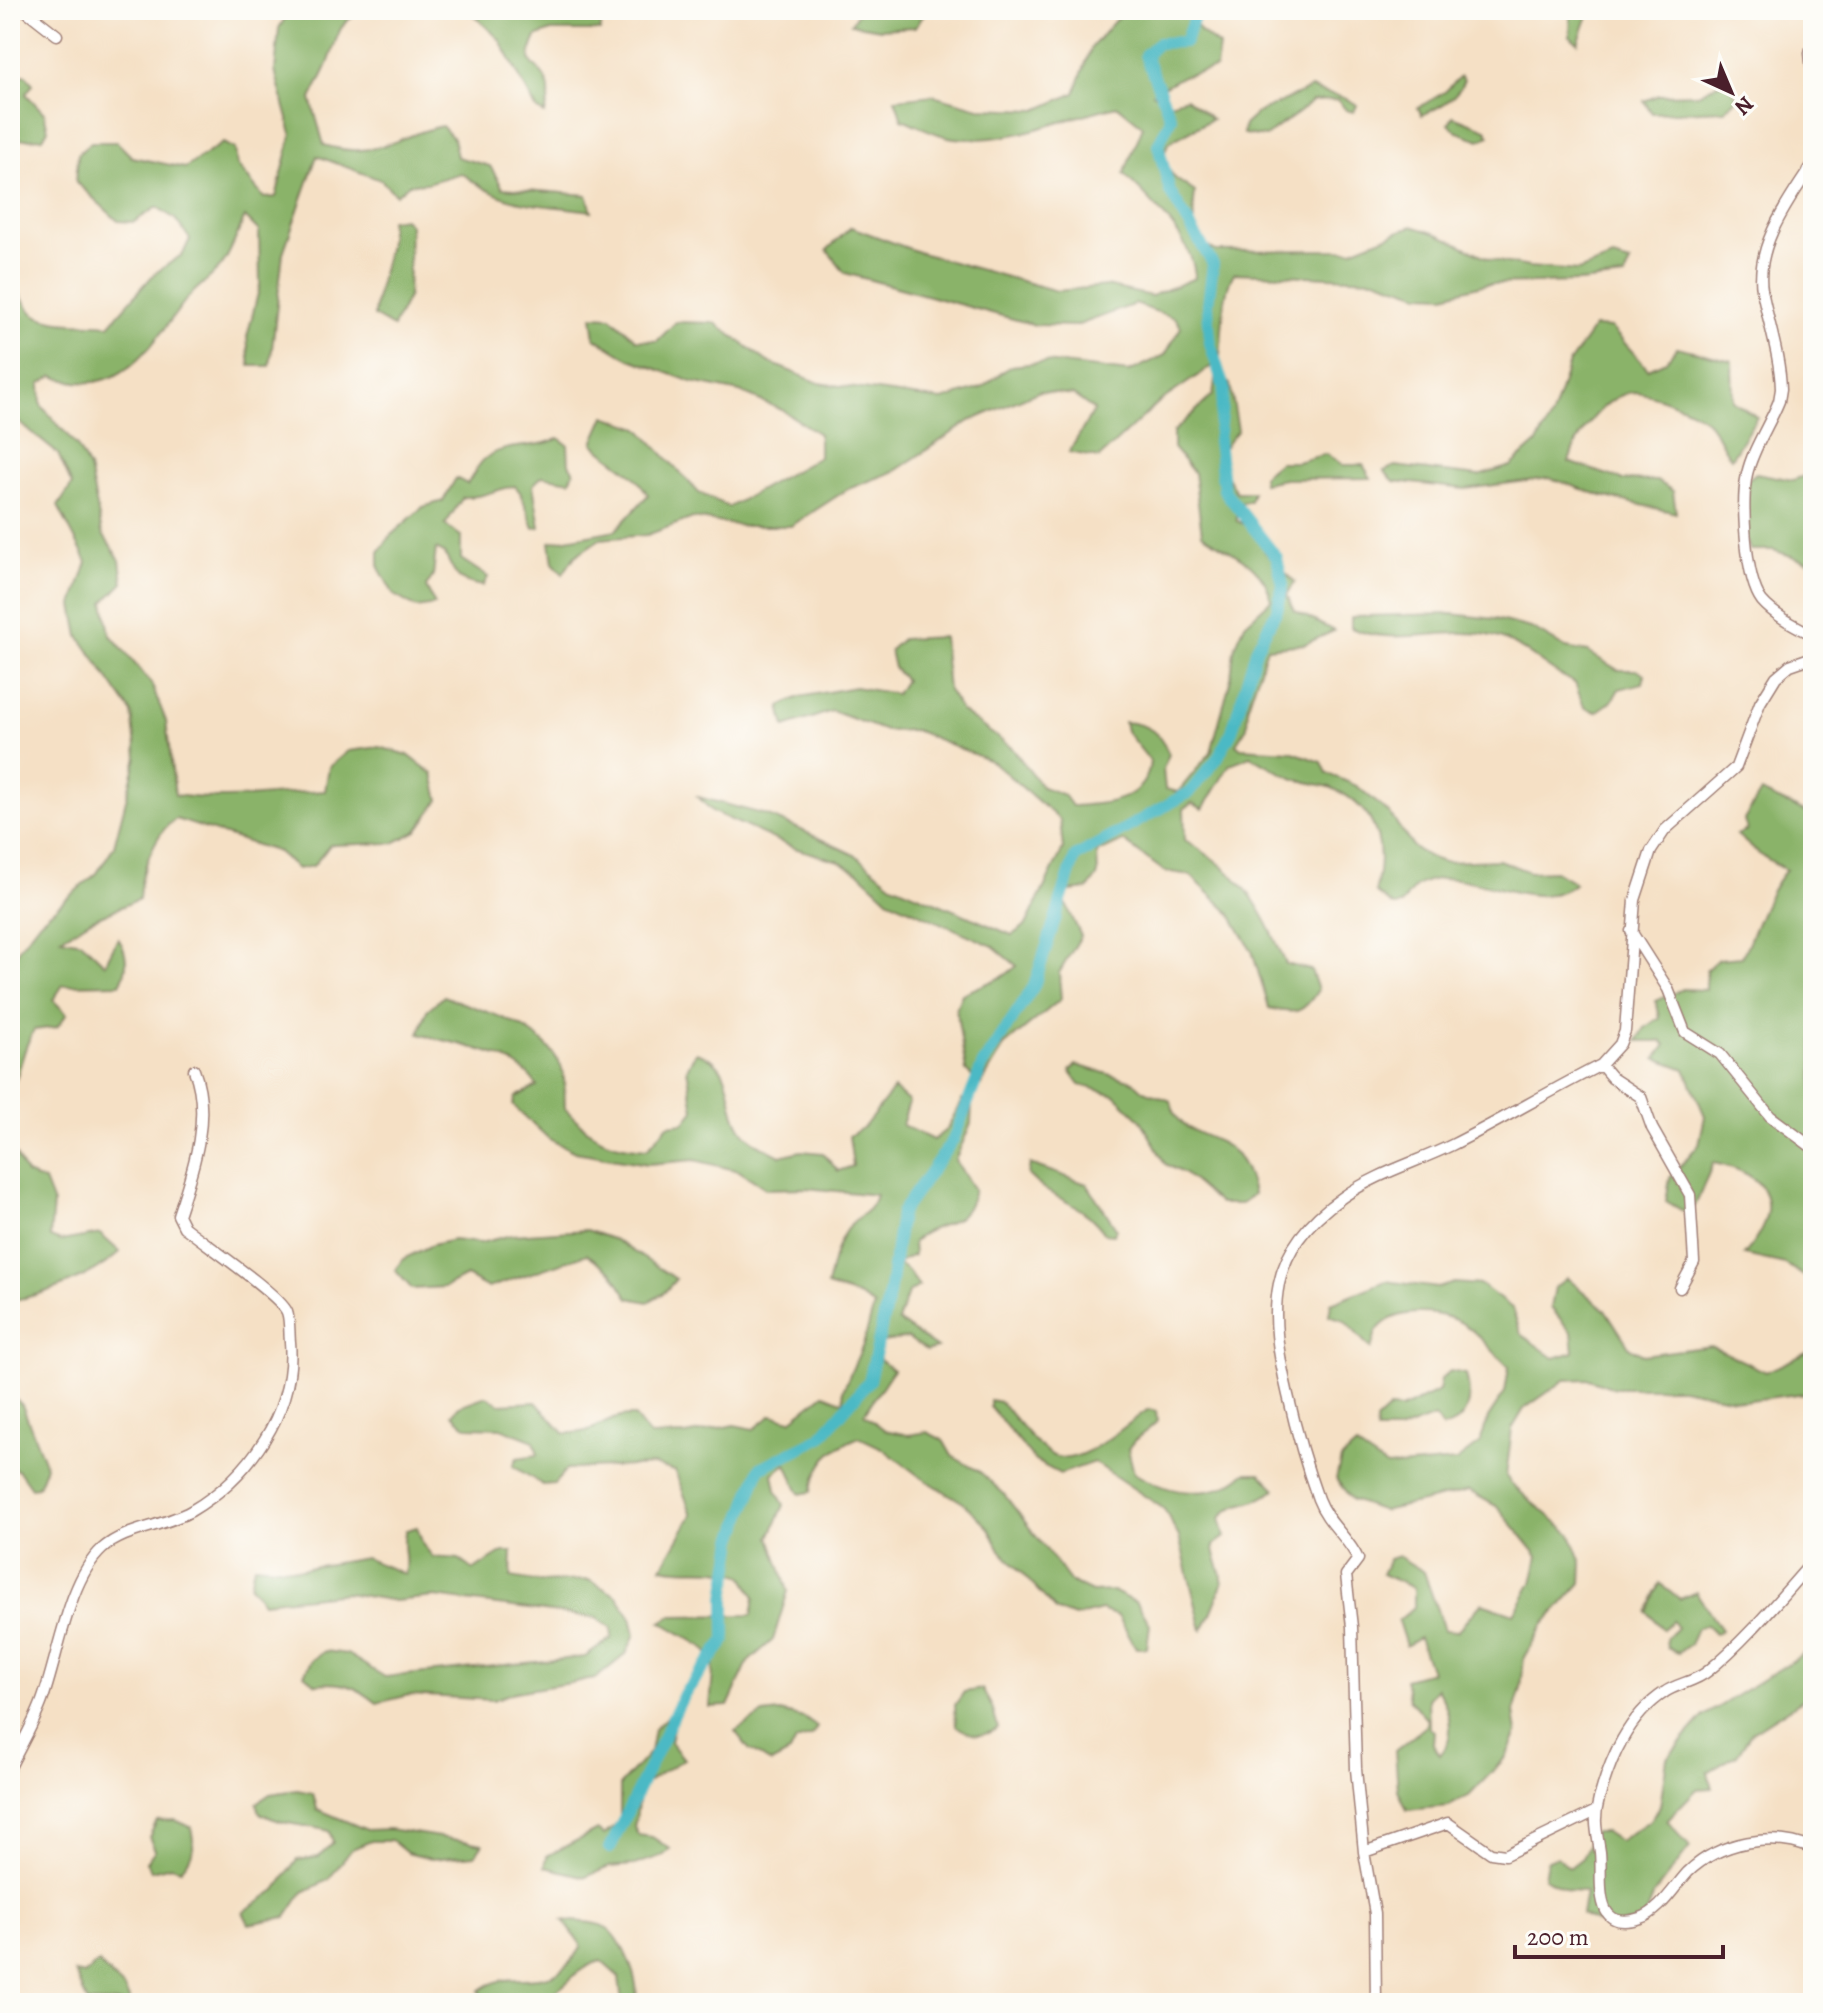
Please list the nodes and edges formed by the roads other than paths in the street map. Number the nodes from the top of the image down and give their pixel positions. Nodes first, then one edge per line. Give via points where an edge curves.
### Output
1 (25, 10) edge
2 (57, 35) dead end
3 (1813, 40) edge
4 (1813, 82) edge
5 (1813, 164) edge
6 (1813, 635) edge
7 (1813, 657) edge
8 (1631, 931) junction
9 (1601, 1065) junction
10 (194, 1070) dead end
11 (1813, 1148) edge
12 (1680, 1288) dead end
13 (1813, 1561) edge
14 (10, 1767) edge
15 (1596, 1811) junction
16 (1578, 1821) junction
17 (1594, 1830) junction
18 (1813, 1849) edge
19 (1364, 1852) junction
20 (1376, 2003) edge

1 - 2 street
3 - 4 street
5 - 6 street via 1790,200 1763,263 1762,287 1781,389 1747,474 1745,506 1758,594 1781,617
7 - 8 street via 1776,677 1760,703 1736,767 1657,841 1642,874
8 - 9 street via 1625,1031
8 - 11 street via 1668,989 1685,1032 1720,1054 1770,1116
9 - 12 street via 1641,1097 1652,1128 1690,1195 1694,1262
9 - 19 street via 1345,1196 1302,1234 1281,1271 1275,1340 1294,1421 1324,1512 1358,1559 1346,1575
10 - 14 street via 203,1093 200,1126 178,1215 184,1227 287,1311 292,1364 288,1392 264,1439 213,1497 188,1513 120,1537 101,1550 83,1574 41,1703
13 - 15 street via 1772,1611 1717,1664 1698,1679 1667,1691 1633,1722 1616,1751
15 - 16 street
15 - 17 street
16 - 17 street
16 - 19 street via 1505,1855 1491,1853 1448,1823
17 - 18 street via 1601,1902 1609,1915 1625,1920 1653,1911 1717,1851 1773,1841
19 - 20 street via 1375,1914

